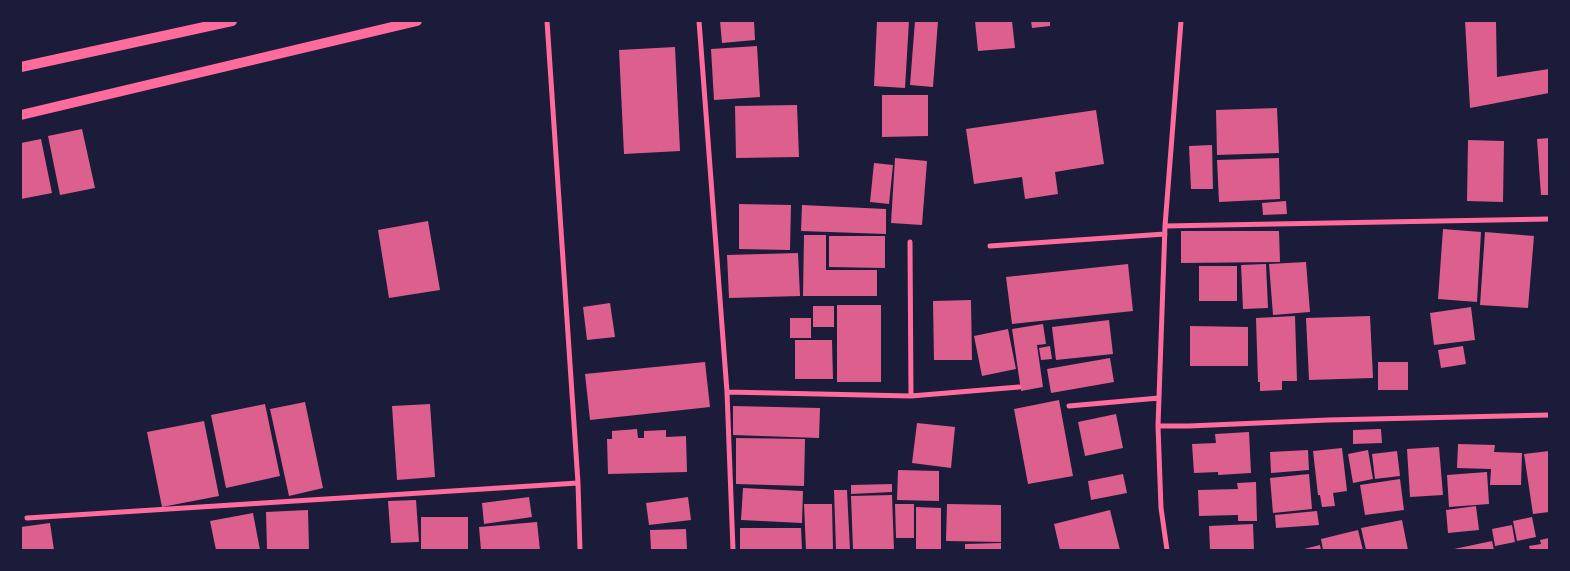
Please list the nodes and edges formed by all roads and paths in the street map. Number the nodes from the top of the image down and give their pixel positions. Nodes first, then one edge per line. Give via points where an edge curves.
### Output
1 (232, 21) edge
2 (547, 21) edge
3 (699, 21) edge
4 (1181, 21) edge
5 (414, 22) edge
6 (21, 67) edge
7 (21, 115) edge
8 (1549, 219) edge
9 (1165, 226) junction
10 (1165, 234) junction
11 (910, 242) dead end
12 (990, 246) dead end
13 (1019, 387) dead end
14 (728, 392) junction
15 (911, 396) junction
16 (1159, 398) junction
17 (1069, 406) dead end
18 (1549, 415) edge
19 (1158, 426) junction
20 (578, 484) junction
21 (27, 518) dead end
22 (580, 550) edge
23 (733, 550) edge
24 (1167, 550) edge

1 - 6 main road
2 - 20 street
3 - 14 street
4 - 9 street
5 - 7 main road
8 - 9 street
9 - 10 street
10 - 12 street
10 - 16 street
11 - 15 street
13 - 15 street
14 - 15 street
14 - 23 street
16 - 17 street
16 - 19 street
18 - 19 street
19 - 24 street via 1161,508
20 - 21 street
20 - 22 street

